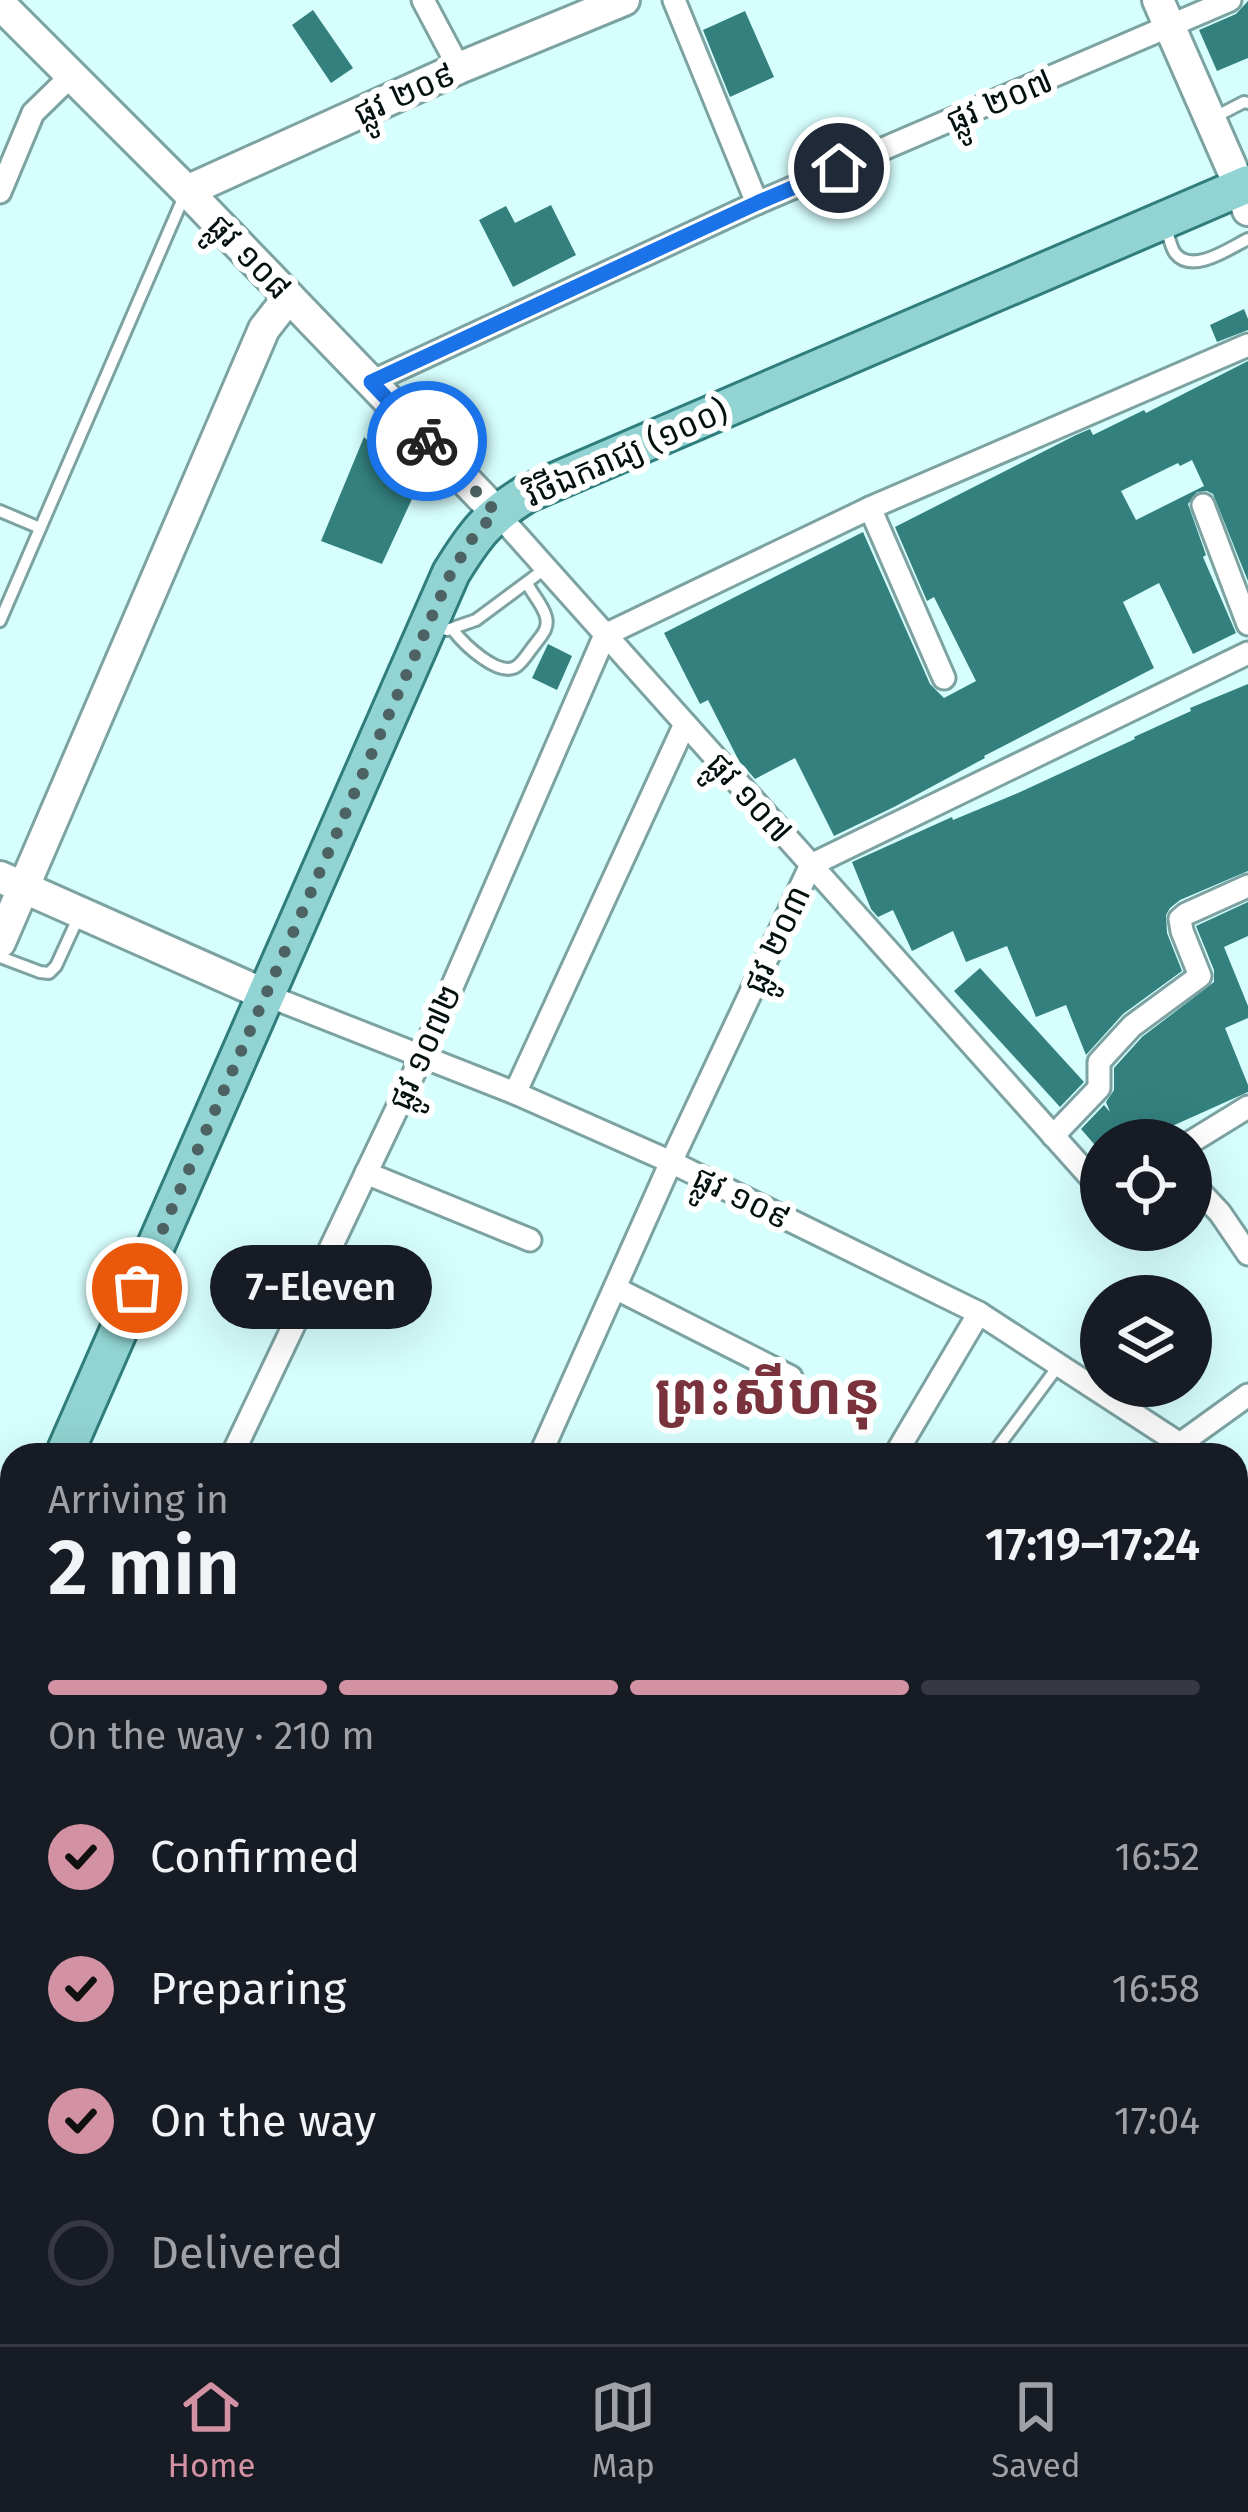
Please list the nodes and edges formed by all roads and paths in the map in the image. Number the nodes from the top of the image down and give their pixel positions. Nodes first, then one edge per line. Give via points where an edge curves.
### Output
1 (424, 0) edge
2 (674, 0) edge
3 (1230, 0) edge
4 (619, 1) edge
5 (0, 4) edge
6 (1164, 13) edge
7 (459, 68) junction
8 (73, 74) junction
9 (1248, 103) edge
10 (1210, 120) junction
11 (0, 191) edge
12 (187, 191) junction
13 (1245, 193) edge
14 (757, 203) junction
15 (1164, 220) junction
16 (1248, 239) edge
17 (289, 297) junction
18 (1248, 345) edge
19 (371, 382) junction
20 (1203, 505) dead end
21 (870, 508) junction
22 (0, 511) edge
23 (496, 512) junction
24 (40, 528) junction
25 (546, 568) junction
26 (526, 583) junction
27 (0, 621) edge
28 (1248, 624) edge
29 (439, 630) junction
30 (605, 635) junction
31 (1248, 653) edge
32 (944, 678) dead end
33 (685, 724) junction
34 (811, 865) junction
35 (12, 882) edge
36 (1248, 886) edge
37 (80, 913) junction
38 (0, 942) edge
39 (0, 957) edge
40 (266, 995) junction
41 (422, 1056) junction
42 (515, 1093) junction
43 (1248, 1107) edge
44 (1212, 1129) edge
45 (1053, 1136) junction
46 (670, 1162) junction
47 (1080, 1166) edge
48 (366, 1173) junction
49 (1212, 1204) edge
50 (530, 1240) dead end
51 (1248, 1254) edge
52 (615, 1288) junction
53 (979, 1312) junction
54 (1058, 1365) junction
55 (791, 1377) dead end
56 (1248, 1395) edge
57 (69, 1443) edge
58 (238, 1443) edge
59 (545, 1443) edge
60 (902, 1443) edge
61 (1001, 1443) edge
62 (1175, 1443) edge
63 (1193, 1443) edge

1 - 7 street
2 - 14 street
3 - 6 street, ផ្លូវ ២០៧
4 - 7 main road, ផ្លូវ ២០៩
5 - 8 main road, ផ្លូវ ១០៨
6 - 10 main road
6 - 14 street, ផ្លូវ ២០៧
7 - 12 main road, ផ្លូវ ២០៩
8 - 11 street via 33,113
8 - 12 main road, ផ្លូវ ១០៨
9 - 10 lane
10 - 13 main road
12 - 17 main road, ផ្លូវ ១០៨
12 - 24 lane
13 - 15 main road, វិថីឯករាជ្យ (១០០)
14 - 19 street, ផ្លូវ ២០៧
15 - 16 lane via 1176,254 1187,261
15 - 23 main road, វិថីឯករាជ្យ (១០០)
17 - 19 main road, ផ្លូវ ១០៨
17 - 35 main road via 264,328
18 - 21 street
19 - 23 main road, ផ្លូវ ១០៨
20 - 28 street
21 - 30 street
21 - 32 street
22 - 24 lane
23 - 25 street, ផ្លូវ ១០៧
23 - 29 main road, វិថីឯករាជ្យ (១០០) via 451,573
24 - 27 lane
25 - 26 lane
25 - 30 street, ផ្លូវ ១០៧
26 - 29 lane via 476,620
26 - 29 lane via 548,623 516,667 501,667
29 - 40 main road, វិថីឯករាជ្យ (១០០)
30 - 33 street, ផ្លូវ ១០៧
30 - 41 street, ផ្លូវ ១០៧២
31 - 34 street, ផ្លូវ ២០៣
33 - 34 street, ផ្លូវ ១០៧
33 - 42 street
34 - 45 street, ផ្លូវ ១០៧
34 - 46 street, ផ្លូវ ២០៣
35 - 37 main road
35 - 38 main road
36 - 45 street via 1180,919 1200,976 1132,1026 1099,1062 1099,1088
37 - 39 lane via 49,973
37 - 40 main road
40 - 41 street, ផ្លូវ ១០៩
40 - 57 main road, វិថីឯករាជ្យ (១០០)
41 - 42 street, ផ្លូវ ១០៩
41 - 48 street, ផ្លូវ ១០៧២
42 - 46 street, ផ្លូវ ១០៩
43 - 44 street
45 - 47 street, ផ្លូវ ១០៧
46 - 52 street, ផ្លូវ ២០៣
46 - 53 street, ផ្លូវ ១០៩
48 - 50 street
48 - 58 street, ផ្លូវ ១០៧២
49 - 51 street
52 - 55 street
52 - 59 street, ផ្លូវ ២០៣
53 - 54 street, ផ្លូវ ១០៩
53 - 60 street
54 - 61 lane
54 - 62 street, ផ្លូវ ១០៩
56 - 63 street

